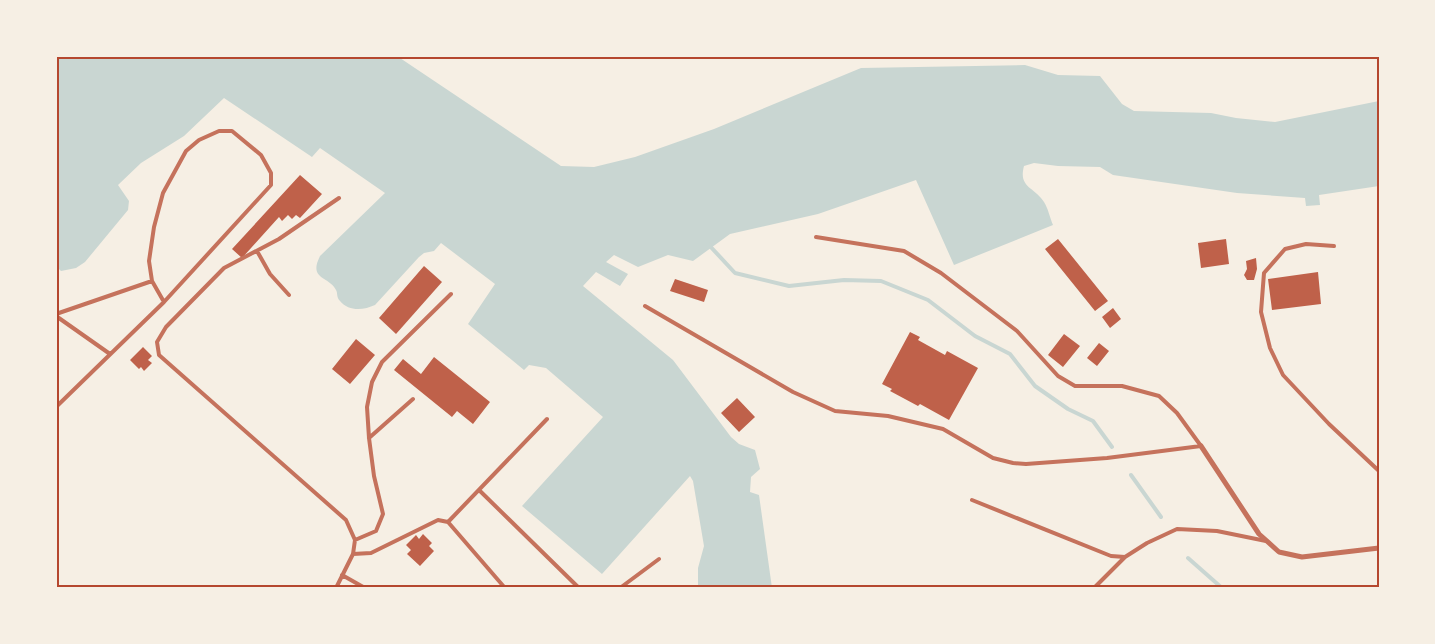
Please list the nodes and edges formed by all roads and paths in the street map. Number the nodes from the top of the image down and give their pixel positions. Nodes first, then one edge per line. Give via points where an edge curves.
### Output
1 (338, 198) dead end
2 (816, 237) dead end
3 (1334, 246) dead end
4 (257, 250) junction
5 (152, 281) junction
6 (451, 294) dead end
7 (289, 295) dead end
8 (164, 302) junction
9 (644, 306) dead end
10 (56, 315) edge
11 (110, 354) junction
12 (413, 399) dead end
13 (56, 407) edge
14 (547, 418) dead end
15 (369, 438) junction
16 (1201, 446) junction
17 (1379, 471) edge
18 (479, 490) junction
19 (972, 500) dead end
20 (448, 522) junction
21 (355, 540) junction
22 (1267, 541) junction
23 (1379, 548) edge
24 (353, 554) junction
25 (1125, 557) junction
26 (659, 559) dead end
27 (342, 575) junction
28 (336, 588) edge
29 (365, 588) edge
30 (505, 588) edge
31 (579, 588) edge
32 (620, 588) edge
33 (1094, 588) edge

1 - 4 lane via 279,239
2 - 16 lane via 904,251 941,273 1017,331 1058,376 1075,386 1122,386 1159,396 1177,413
3 - 17 lane via 1306,244 1285,249 1264,273 1261,312 1270,348 1283,375
4 - 7 lane via 270,274
4 - 21 lane via 224,268 166,327 157,342 159,355 346,520
5 - 8 lane
5 - 8 lane via 149,261 154,227 163,193 174,170 186,151 199,140 219,131 232,131 261,155 270,172 271,185
5 - 10 lane
6 - 15 lane via 382,362 372,382 367,407
8 - 11 lane
9 - 16 lane via 793,392 836,411 888,416 943,429 993,458 1026,464
10 - 11 lane
11 - 13 lane
12 - 15 lane
14 - 18 lane
15 - 21 lane via 382,514 376,531
16 - 22 street via 1259,534
18 - 20 lane
18 - 31 lane
19 - 25 lane via 1111,556
20 - 24 lane via 438,520 371,553
20 - 30 lane
21 - 24 lane
22 - 23 street via 1278,552 1302,557
22 - 25 lane via 1217,531 1177,529
24 - 27 lane
25 - 33 lane
26 - 32 lane
27 - 28 lane
27 - 29 lane

